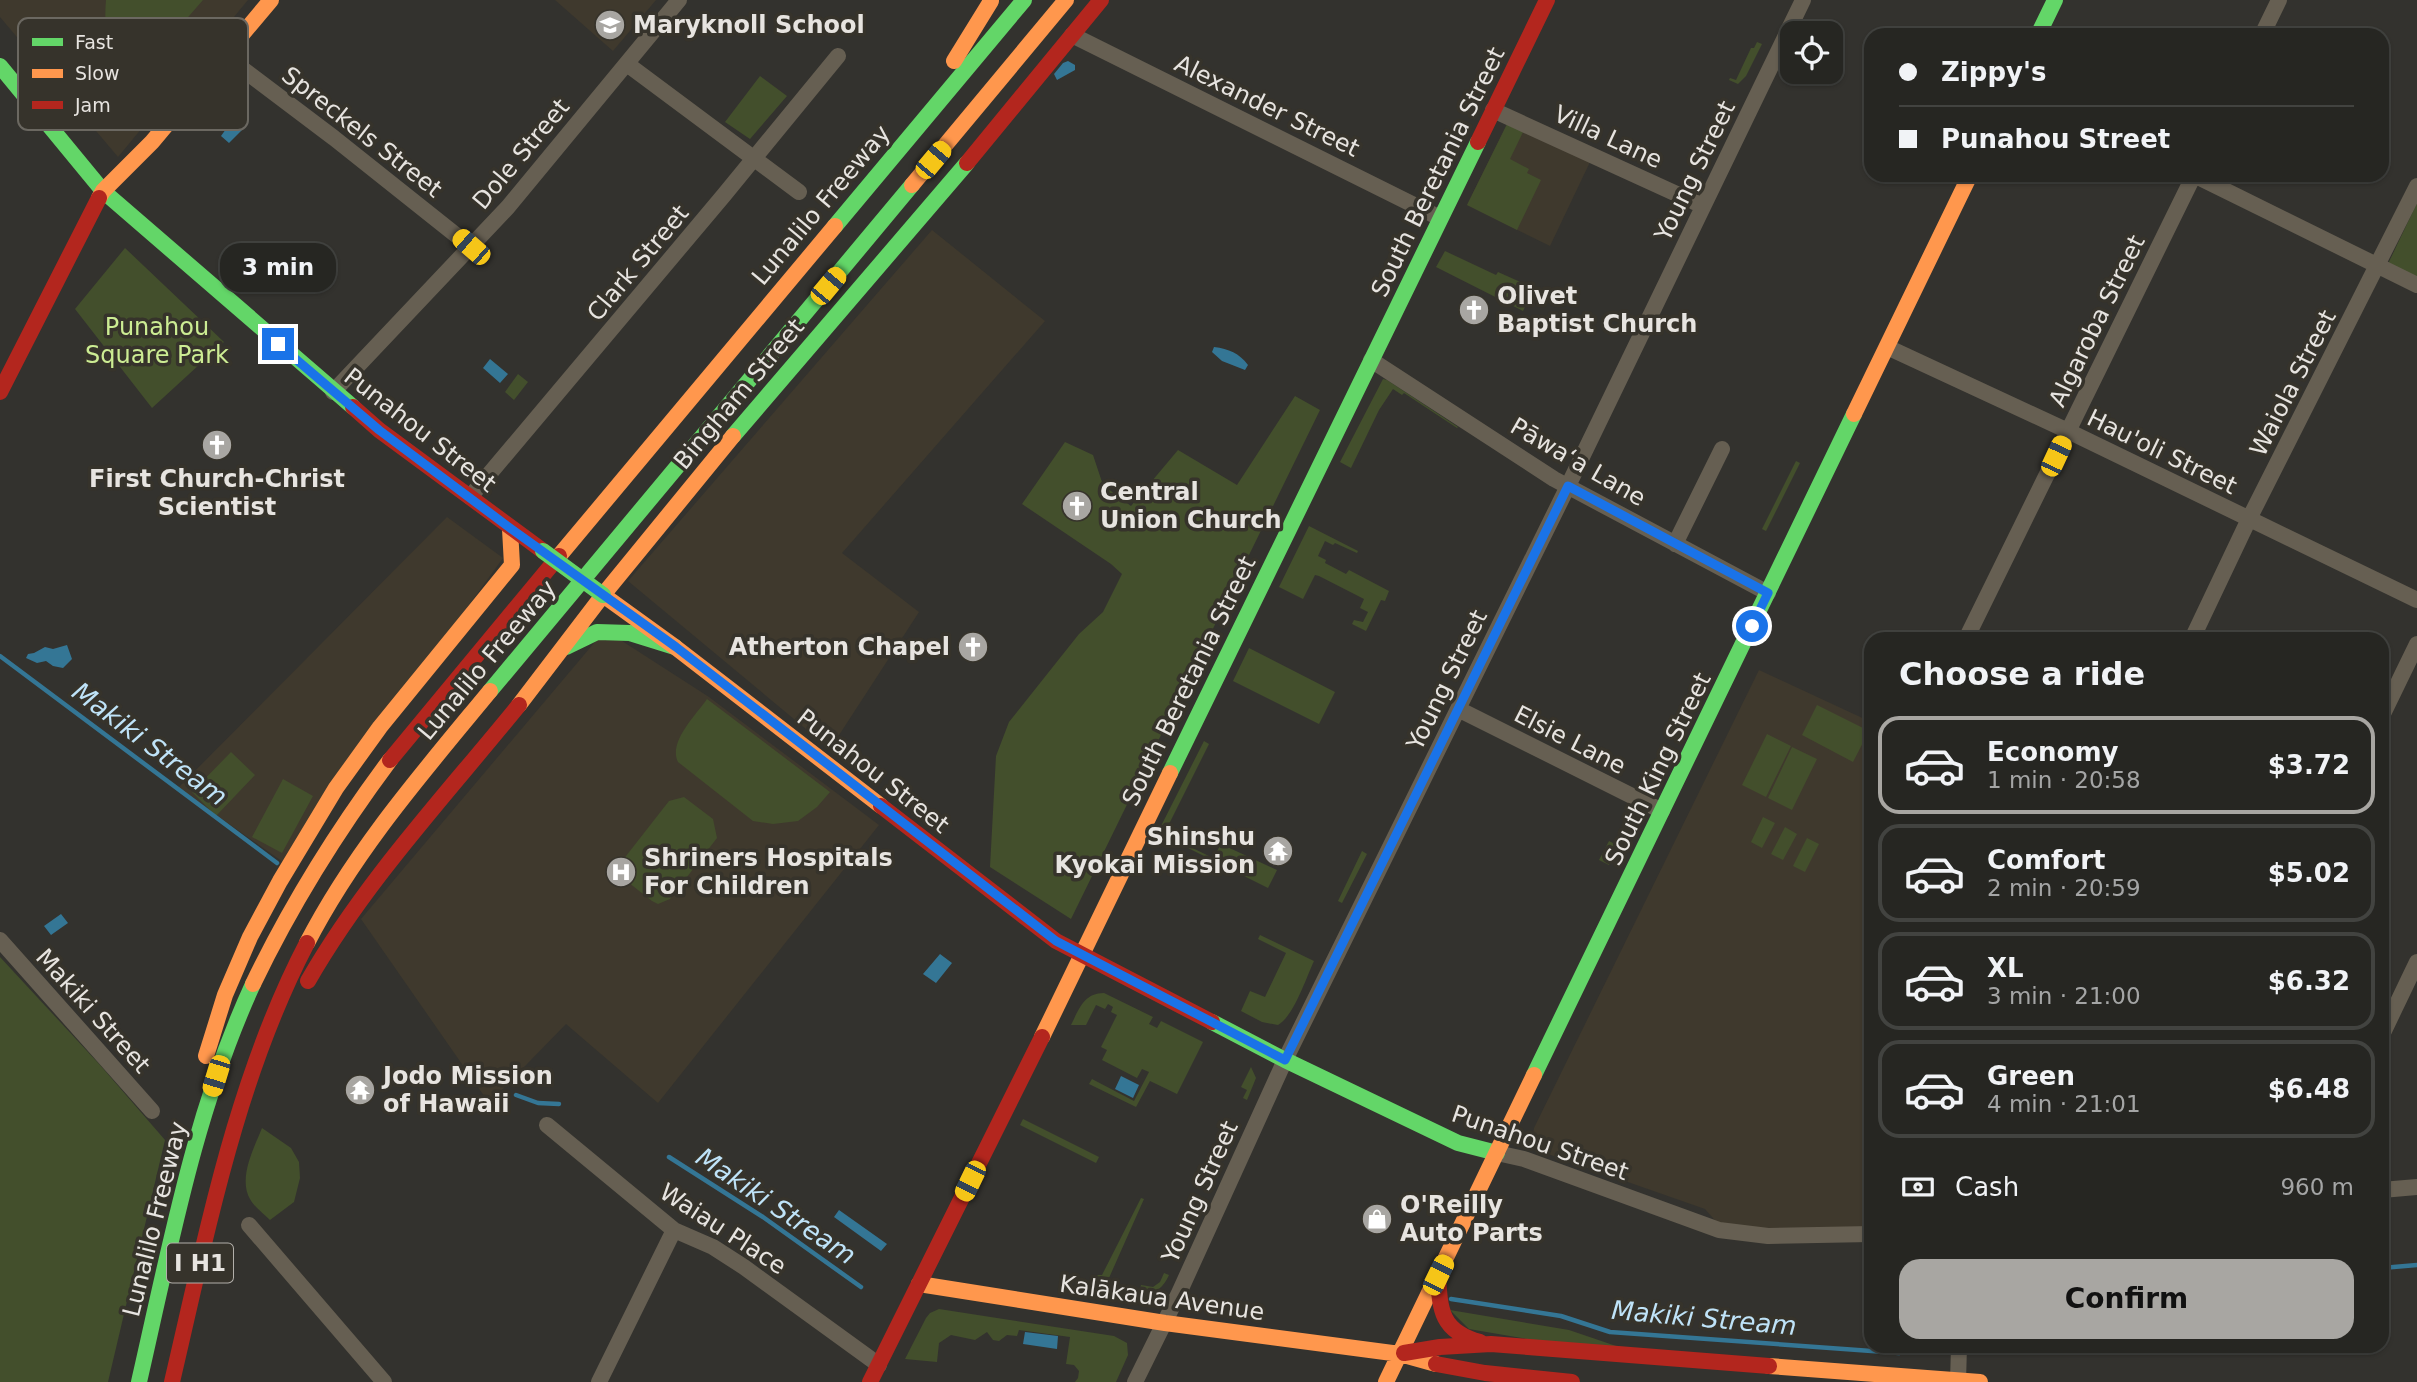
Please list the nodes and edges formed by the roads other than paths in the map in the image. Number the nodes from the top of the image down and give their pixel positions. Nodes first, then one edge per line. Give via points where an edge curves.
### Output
1 (271, 0) edge
2 (679, 0) edge
3 (991, 0) edge
4 (1024, 0) edge
5 (1066, 0) edge
6 (1101, 0) edge
7 (1547, 0) edge
8 (1803, 0) edge
9 (2055, 0) edge
10 (2279, 0) edge
11 (248, 27) edge
12 (2041, 28) edge
13 (2265, 28) edge
14 (1072, 35) junction
15 (838, 56) dead end
16 (628, 64) junction
17 (0, 66) edge
18 (248, 73) edge
19 (18, 88) edge
20 (1493, 110) junction
21 (53, 130) edge
22 (162, 130) edge
23 (753, 158) junction
24 (886, 162) junction
25 (1967, 182) edge
26 (2191, 182) edge
27 (2208, 182) edge
28 (2417, 186) edge
29 (103, 191) junction
30 (799, 192) dead end
31 (1703, 206) junction
32 (1440, 218) junction
33 (471, 247) junction
34 (2378, 267) junction
35 (2417, 285) edge
36 (1887, 347) junction
37 (1371, 360) junction
38 (0, 391) edge
39 (333, 392) junction
40 (2068, 431) junction
41 (1722, 449) dead end
42 (1568, 486) junction
43 (470, 497) junction
44 (2249, 519) junction
45 (510, 528) junction
46 (1675, 544) junction
47 (1768, 593) junction
48 (603, 595) junction
49 (2417, 600) edge
50 (1970, 632) edge
51 (2195, 632) edge
52 (2417, 644) edge
53 (566, 647) junction
54 (676, 647) junction
55 (2389, 702) edge
56 (1458, 709) junction
57 (1662, 811) junction
58 (0, 940) edge
59 (1080, 955) junction
60 (2417, 962) edge
61 (2389, 1020) edge
62 (1285, 1060) junction
63 (152, 1111) dead end
64 (547, 1125) dead end
65 (228, 1144) junction
66 (1497, 1153) junction
67 (190, 1167) junction
68 (2417, 1187) edge
69 (2389, 1189) edge
70 (249, 1225) dead end
71 (674, 1230) junction
72 (1864, 1234) edge
73 (1438, 1275) junction
74 (919, 1284) junction
75 (1165, 1323) junction
76 (1491, 1344) junction
77 (1959, 1353) edge
78 (1399, 1354) junction
79 (879, 1365) junction
80 (1496, 1375) junction
81 (1958, 1381) edge
82 (139, 1382) edge
83 (172, 1382) edge
84 (384, 1382) edge
85 (599, 1382) edge
86 (870, 1382) edge
87 (1135, 1382) edge
88 (1386, 1382) edge
89 (1445, 1382) edge
90 (1572, 1382) edge
91 (1980, 1382) edge

1 - 11 main road
2 - 16 street, Dole Street
3 - 24 main road
4 - 24 main road, Lunalilo Freeway / I H1
5 - 65 main road, Lunalilo Freeway / I H1 via 408,790 348,871 281,997
6 - 14 main road, Bingham Street
7 - 20 main road, South Beretania Street
8 - 31 street, Young Street
9 - 12 main road
10 - 13 street
14 - 32 street, Alexander Street
14 - 48 main road, Bingham Street
15 - 23 street, Clark Street
16 - 23 street
16 - 33 street, Dole Street
17 - 19 main road, Punahou Street
18 - 33 street, Spreckels Street
20 - 31 street, Villa Lane
20 - 32 main road, South Beretania Street
21 - 29 main road, Punahou Street
22 - 29 main road
23 - 30 street
23 - 43 street, Clark Street
24 - 67 main road, Lunalilo Freeway / I H1 via 417,726 344,823 293,904 251,989 216,1076
25 - 36 main road, South King Street
26 - 40 street, Algaroba Street
27 - 34 street
28 - 34 street, Waiola Street
29 - 38 main road
29 - 39 main road, Punahou Street
31 - 42 street, Young Street
32 - 37 main road, South Beretania Street
33 - 39 street, Dole Street
34 - 35 street
34 - 44 street, Waiola Street
36 - 40 street, Hau'oli Street
36 - 47 main road, South King Street
37 - 42 street, Pāwaʻa Lane
37 - 59 main road, South Beretania Street
39 - 43 main road, Punahou Street
40 - 44 street, Hau'oli Street
40 - 50 street, Algaroba Street
41 - 46 street
42 - 46 street, Pāwaʻa Lane
42 - 56 street, Young Street
43 - 45 main road, Punahou Street
44 - 49 street, Hau'oli Street
44 - 51 street, Waiola Street
45 - 48 main road, Punahou Street, bridge
45 - 67 main road via 512,565 361,751 282,875 242,951 206,1055
46 - 47 street, Pāwaʻa Lane
47 - 57 main road, South King Street
48 - 53 main road, Bingham Street
48 - 54 main road, Punahou Street
52 - 55 street
53 - 54 main road via 597,632 630,633
53 - 65 main road, Bingham Street via 378,874 326,949
54 - 59 main road, Punahou Street
56 - 57 street, Elsie Lane
56 - 62 street, Young Street
57 - 66 main road, South King Street
58 - 63 street, Makiki Street
59 - 62 main road, Punahou Street
59 - 74 main road, South Beretania Street
60 - 61 street
62 - 66 main road, Punahou Street via 1458,1143
62 - 75 street, Young Street
64 - 71 street, Waiau Place
65 - 83 main road, Lunalilo Freeway / I H1
66 - 72 street, Punahou Street via 1718,1230 1758,1235
66 - 73 main road, South King Street
67 - 82 main road, Lunalilo Freeway / I H1
68 - 69 street
70 - 84 street
71 - 79 street, Waiau Place via 724,1254
71 - 85 street
73 - 76 main road via 1441,1312 1449,1327 1465,1339
73 - 78 main road, South King Street
74 - 75 main road, Kalākaua Avenue
74 - 79 main road, South Beretania Street
75 - 78 main road, Kalākaua Avenue
75 - 87 street, Young Street
76 - 78 main road, Kalākaua Avenue
76 - 81 main road, Kalākaua Avenue
77 - 81 street
78 - 80 main road, Kalākaua Avenue
78 - 88 main road, South King Street
79 - 86 main road, South Beretania Street
80 - 89 main road
80 - 90 main road, Kalākaua Avenue
81 - 91 main road, Kalākaua Avenue

